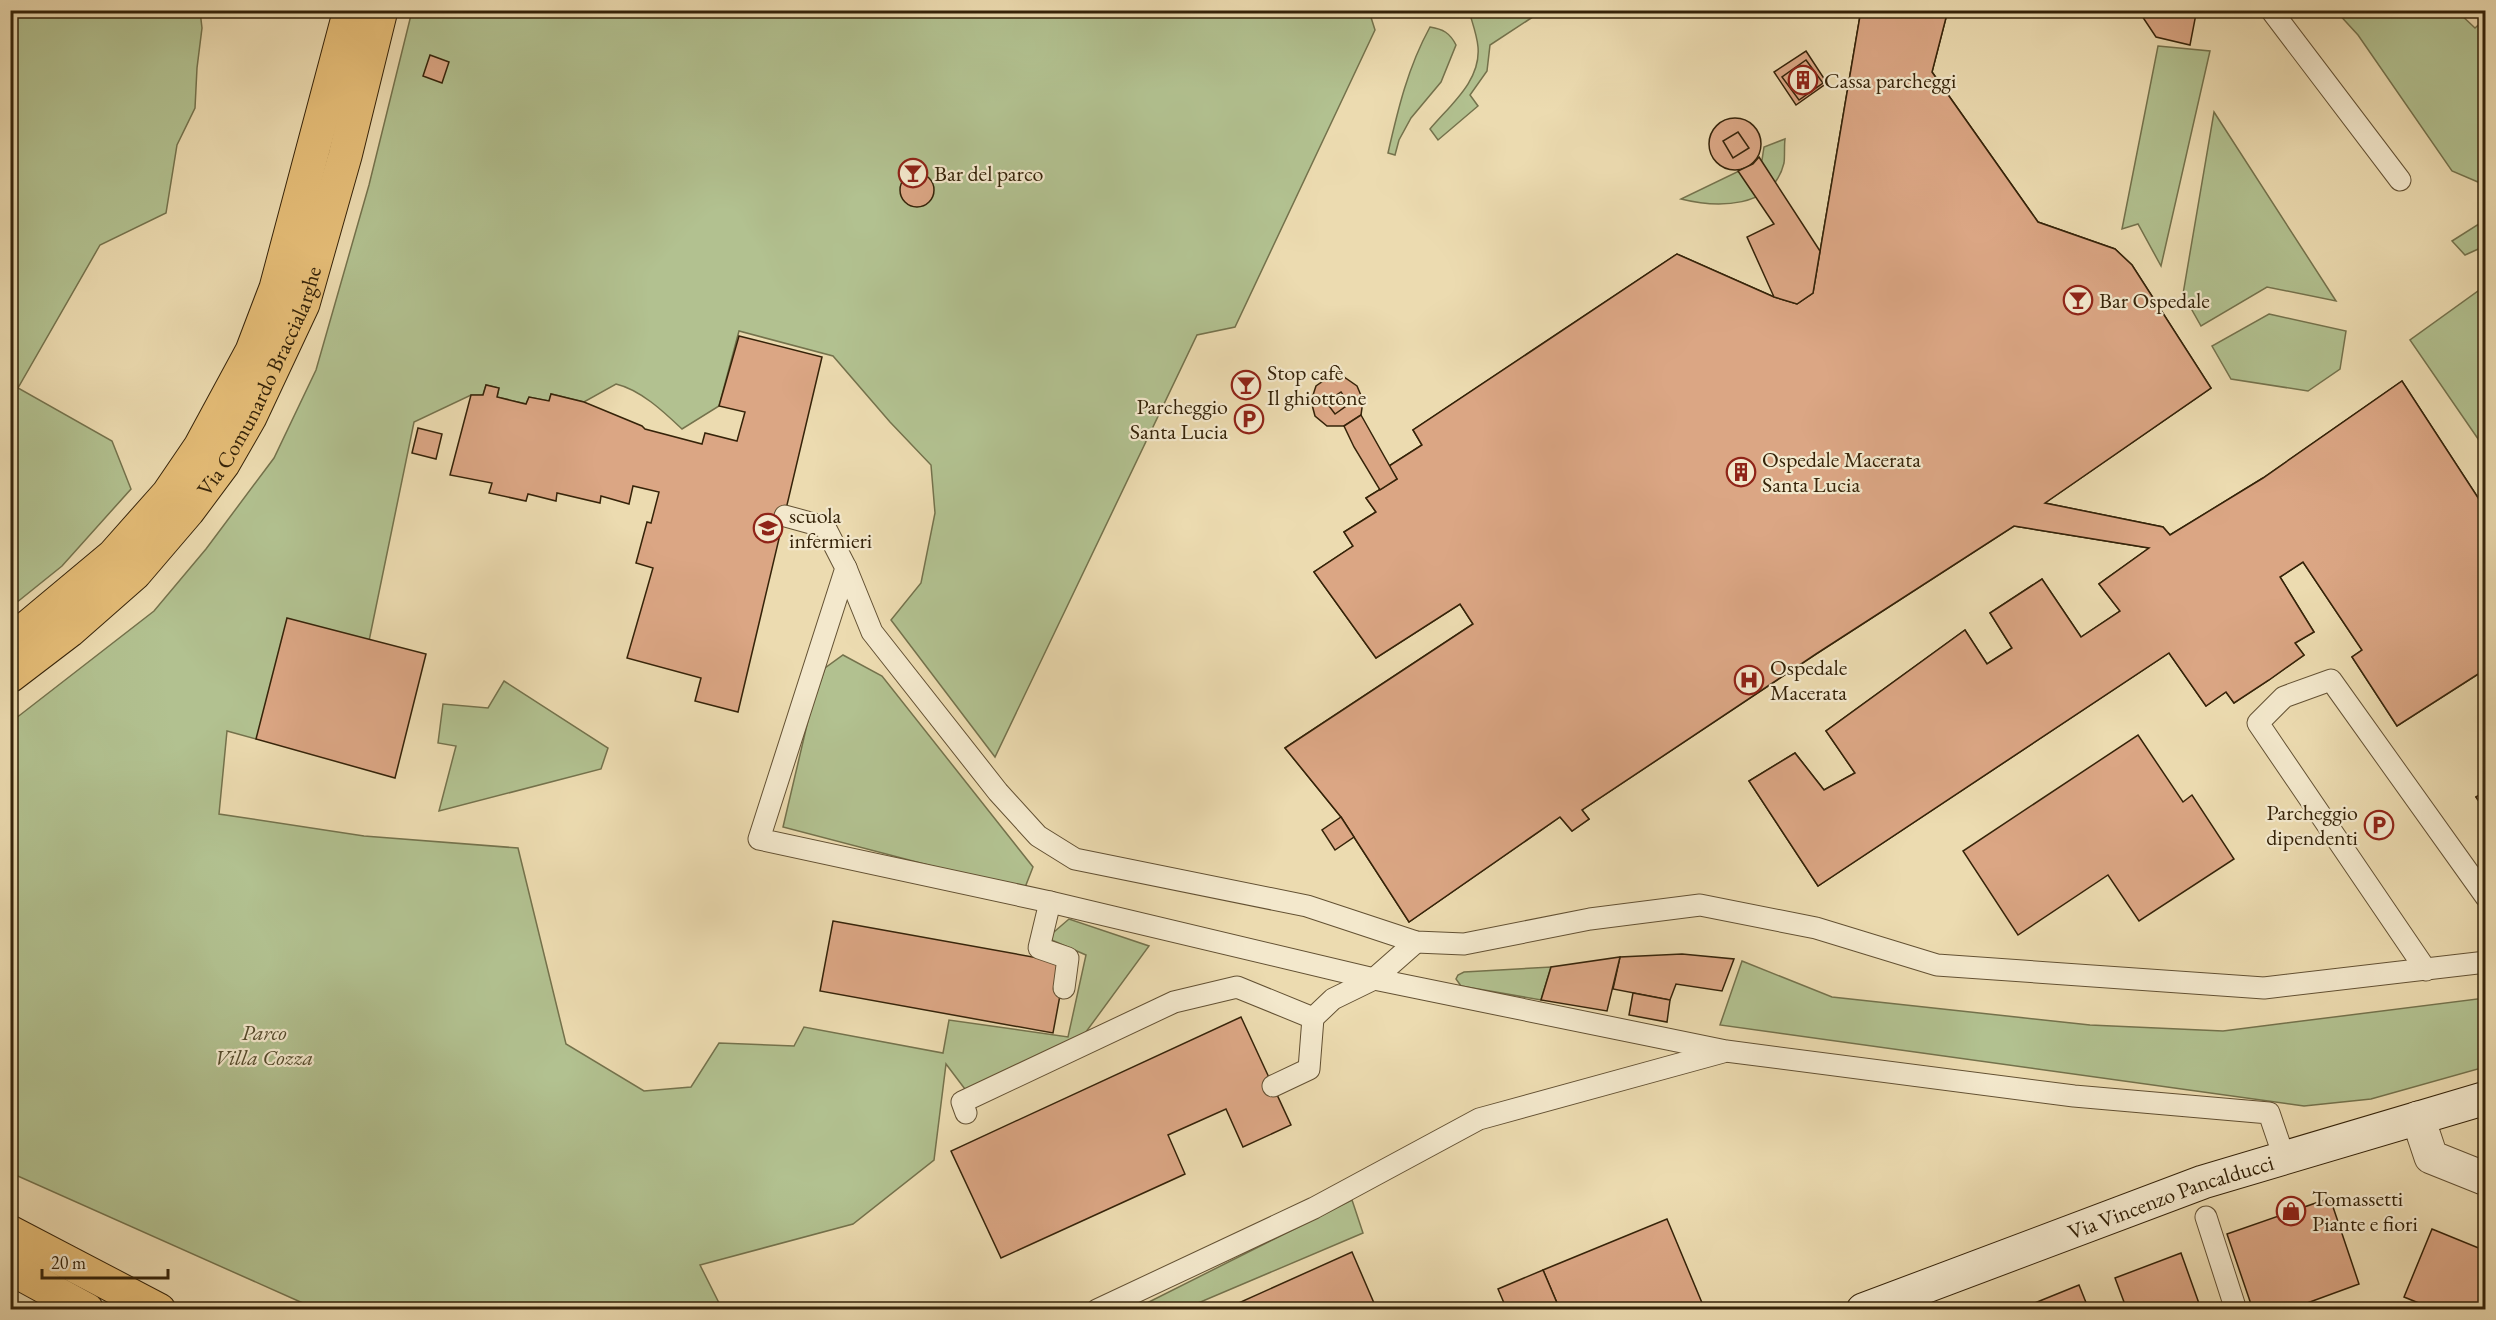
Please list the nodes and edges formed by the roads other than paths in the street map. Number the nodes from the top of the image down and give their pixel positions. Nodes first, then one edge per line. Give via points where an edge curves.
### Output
1 (350, 10) edge
2 (381, 10) edge
3 (2271, 10) edge
4 (2400, 180) dead end
5 (785, 516) dead end
6 (846, 568) junction
7 (10, 642) edge
8 (10, 676) edge
9 (2486, 897) edge
10 (1050, 902) junction
11 (1416, 942) junction
12 (2486, 962) edge
13 (2426, 970) junction
14 (1374, 979) junction
15 (1064, 988) dead end
16 (1313, 1018) junction
17 (1726, 1051) junction
18 (1273, 1086) dead end
19 (2486, 1098) edge
20 (966, 1113) dead end
21 (2418, 1118) junction
22 (2284, 1157) junction
23 (2486, 1179) edge
24 (2206, 1217) dead end
25 (10, 1232) edge
26 (10, 1268) edge
27 (87, 1310) edge
28 (159, 1310) edge
29 (1097, 1310) edge
30 (1863, 1310) edge
31 (2236, 1310) edge

1 - 7 main road, Via Comunardo Braccialarghe via 276,288 252,351 200,447 168,495 113,556
2 - 8 main road, Via Comunardo Braccialarghe via 303,304 250,417 223,464 135,573
3 - 4 lane
5 - 6 lane via 825,526
6 - 10 lane via 759,839
6 - 11 lane via 872,632 998,792 1038,836 1075,859 1307,906
9 - 13 lane via 2331,680 2284,697 2258,723
10 - 14 lane
10 - 15 lane via 1039,948 1068,958
11 - 13 lane via 1464,944 1590,919 1700,905 1816,928 1937,965 2265,988
11 - 14 lane
12 - 13 lane
14 - 16 lane via 1333,999
14 - 17 lane
16 - 18 lane via 1309,1069
16 - 20 lane via 1237,987 1174,1002 962,1102
17 - 22 lane via 2074,1096 2269,1113
17 - 29 lane via 1479,1119 1314,1208
19 - 21 main road, Via Vincenzo Pancalducci
21 - 22 main road, Via Vincenzo Pancalducci
21 - 23 main road via 2431,1156
22 - 30 main road, Via Vincenzo Pancalducci via 2203,1182
24 - 31 lane
25 - 28 main road
26 - 27 main road

